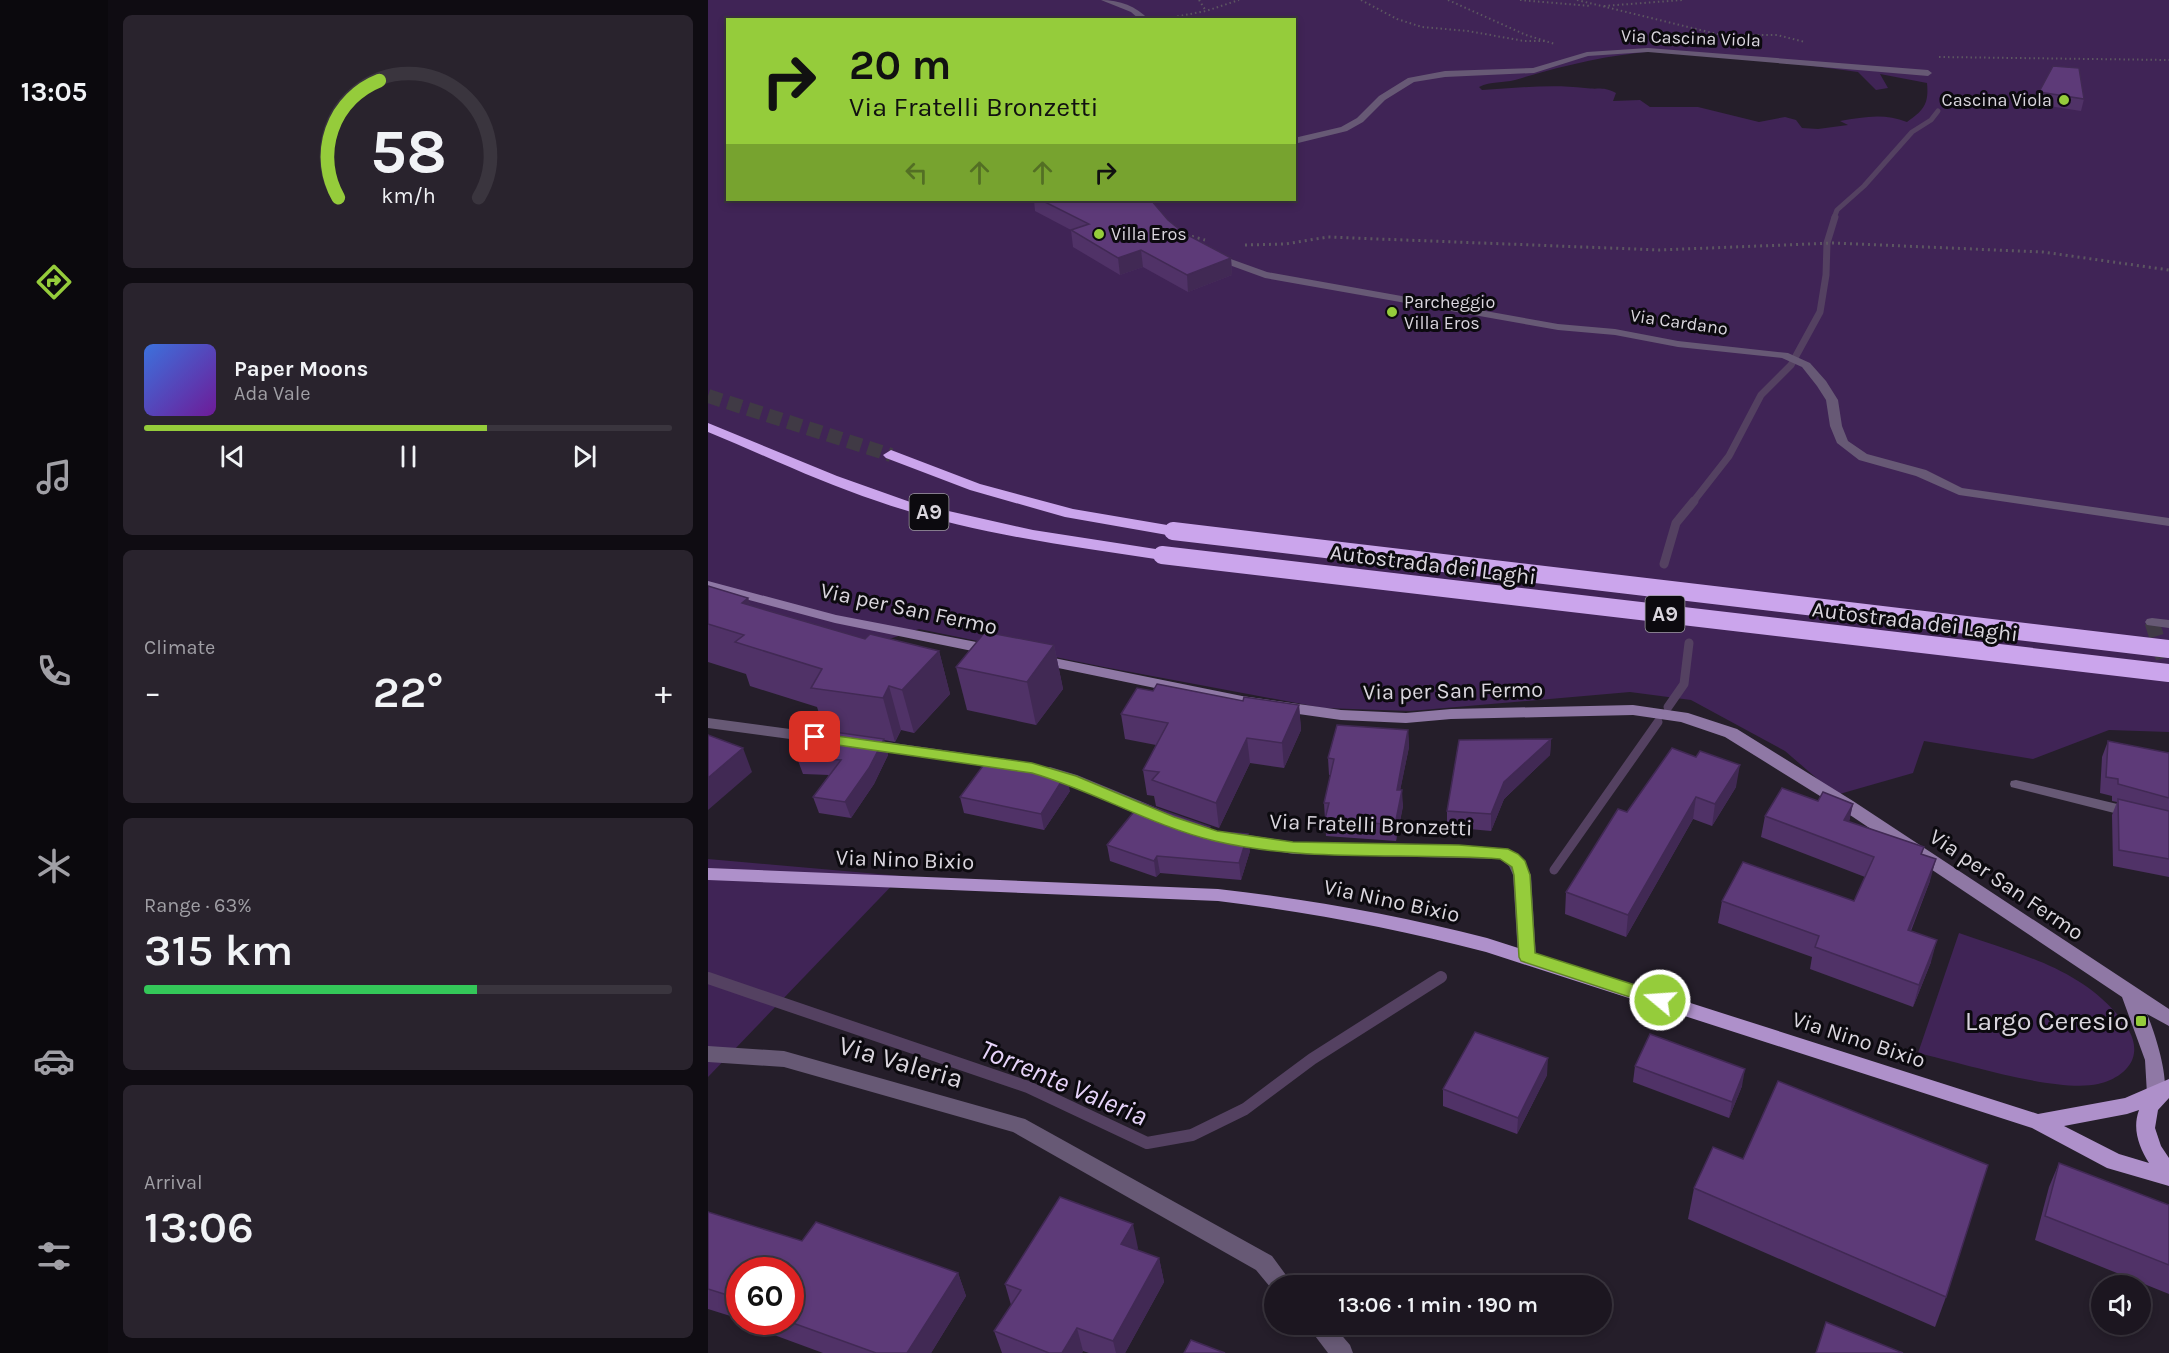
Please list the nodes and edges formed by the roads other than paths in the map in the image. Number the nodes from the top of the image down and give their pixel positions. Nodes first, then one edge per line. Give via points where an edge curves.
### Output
1 (1105, 0) edge
2 (1143, 18) edge
3 (1928, 73) road end
4 (1296, 141) edge
5 (1176, 233) edge
6 (708, 428) edge
7 (891, 455) tunnel mouth
8 (2169, 522) edge
9 (708, 585) edge
10 (2152, 622) dead end
11 (2169, 624) edge
12 (2169, 650) edge
13 (2169, 673) edge
14 (708, 723) edge
15 (2016, 784) dead end
16 (2147, 817) edge
17 (1169, 820) edge
18 (1216, 836) edge
19 (708, 874) edge
20 (1527, 957) junction
21 (2131, 996) junction
22 (2169, 1019) edge
23 (708, 1054) edge
24 (2163, 1090) edge
25 (2038, 1122) junction
26 (2169, 1175) edge
27 (1274, 1275) edge
28 (1326, 1335) edge
29 (1342, 1353) edge

1 - 2 street via 1134,10
3 - 4 street, Via Cascina Viola via 1648,50 1587,54 1534,70 1445,74 1411,80 1344,129
5 - 8 street, Via Cardano via 1213,256 1265,275 1558,327 1785,355 1806,365 1822,384 1832,400 1843,443 1863,458 1921,473 1959,491
6 - 13 highway, Autostrada dei Laghi / A9, bridge via 842,483 989,528 1162,555
7 - 12 highway, Autostrada dei Laghi / A9, bridge via 975,487 1071,514 1173,531
9 - 21 main road, Via per San Fermo via 835,619 1242,700 1341,715 1406,718 1633,710 1683,717 1731,733 1847,805
10 - 11 street
14 - 17 street via 1026,767 1071,779
15 - 16 lane
18 - 20 street, Via Fratelli Bronzetti via 1293,848 1502,853 1519,865 1522,875
19 - 20 main road, Via Nino Bixio via 1218,895 1295,904 1421,928
20 - 25 main road, Via Nino Bixio
21 - 22 main road, Via per San Fermo
21 - 24 main road via 2156,1060
23 - 27 street, Via Valeria via 784,1059 1018,1125 1264,1263
24 - 25 main road, Via Nino Bixio via 2127,1106
24 - 26 main road via 2149,1103 2146,1135
25 - 26 main road, Via Nino Bixio via 2114,1162
28 - 29 street

